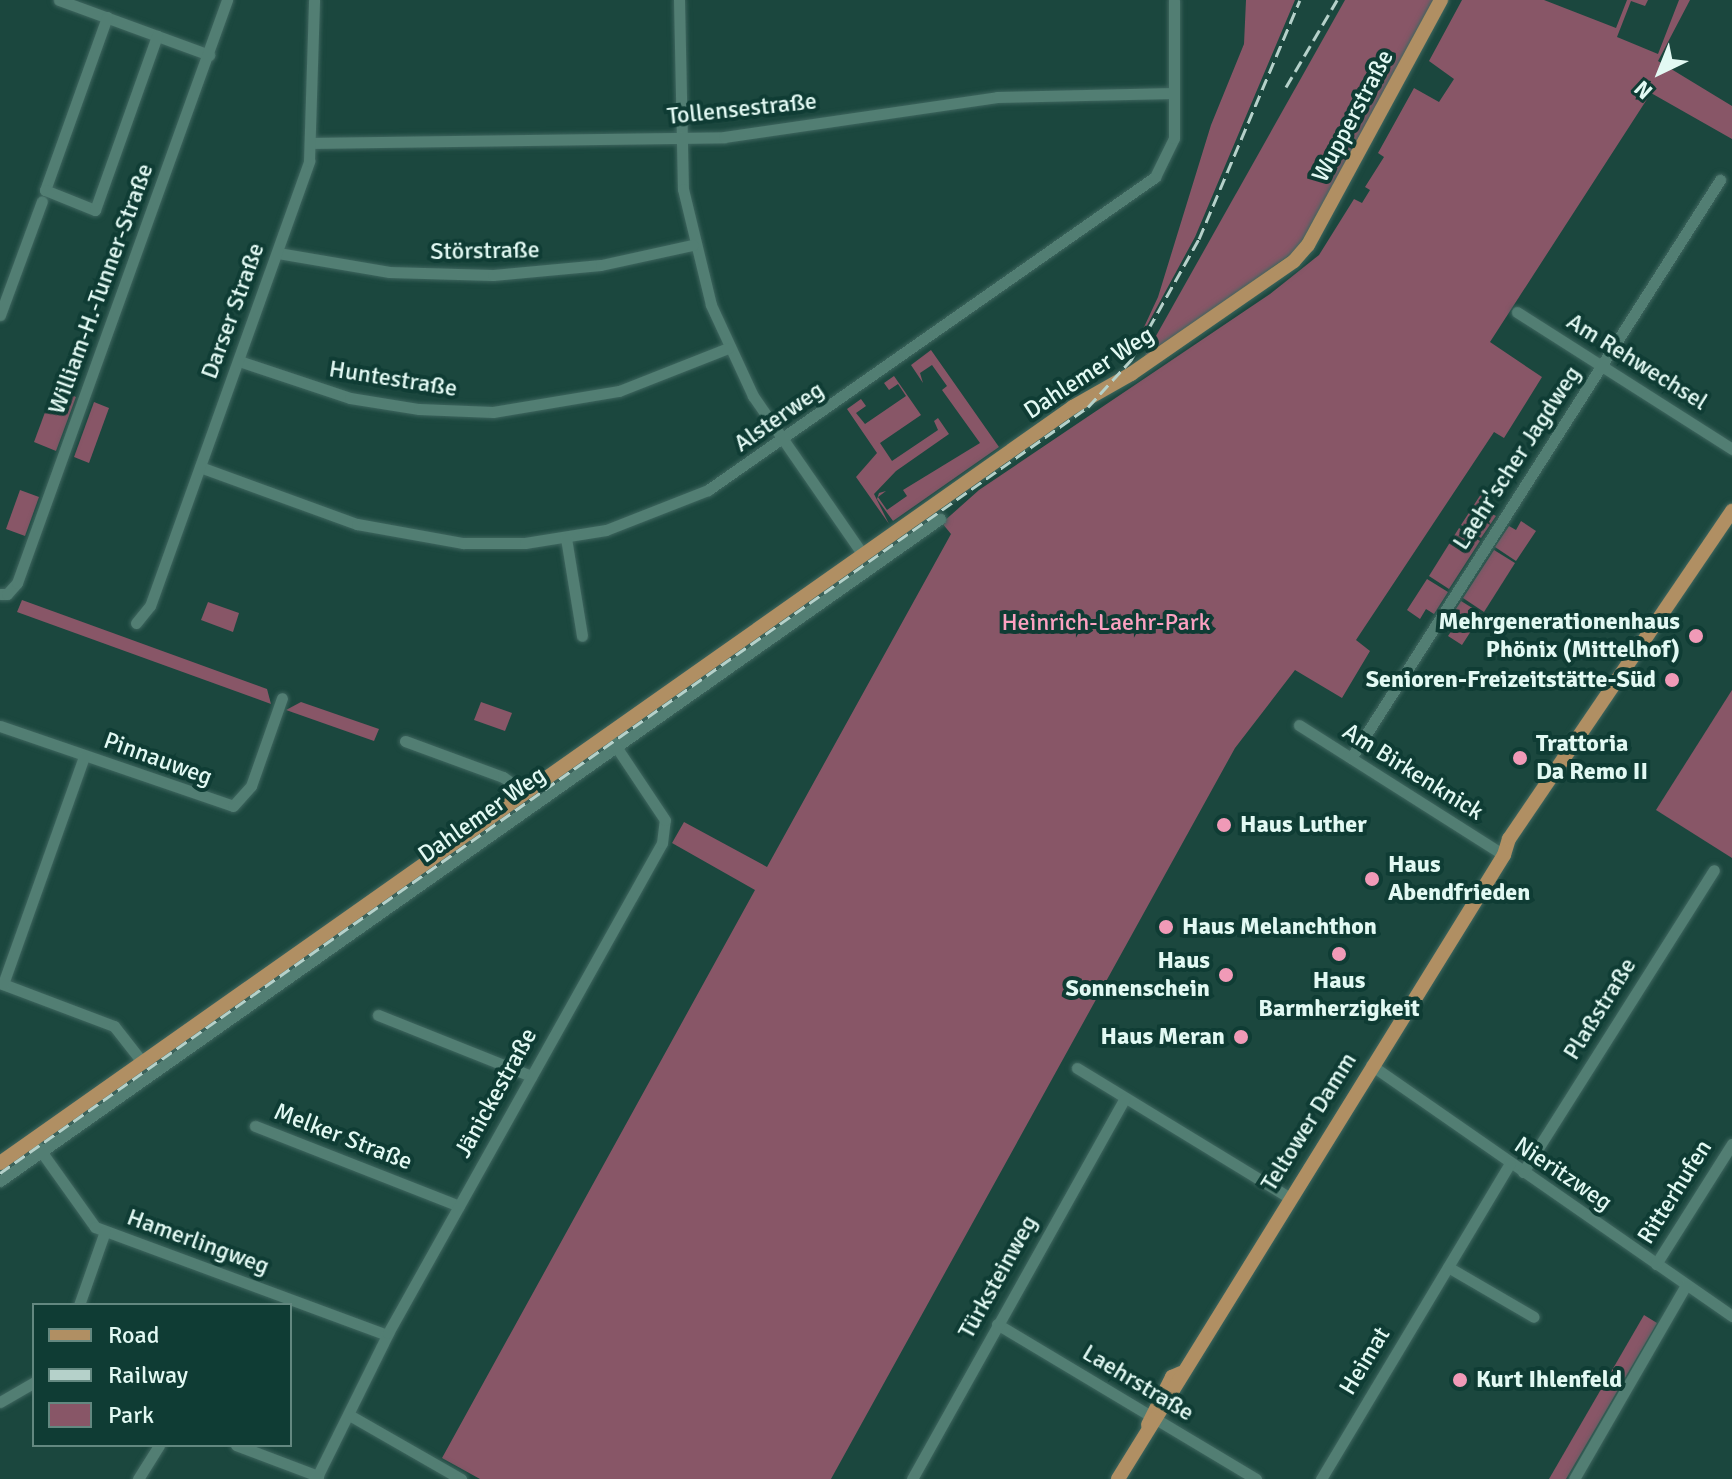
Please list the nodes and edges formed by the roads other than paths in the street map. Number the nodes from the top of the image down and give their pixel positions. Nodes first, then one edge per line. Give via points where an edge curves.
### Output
1 (59, 0) edge
2 (227, 0) edge
3 (314, 0) edge
4 (679, 0) edge
5 (1174, 0) edge
6 (1441, 0) edge
7 (107, 17) junction
8 (157, 36) junction
9 (209, 55) junction
10 (1174, 93) junction
11 (680, 139) junction
12 (313, 143) junction
13 (1720, 180) dead end
14 (44, 196) junction
15 (693, 245) junction
16 (1302, 252) joint
17 (278, 253) junction
18 (1517, 312) dead end
19 (0, 315) edge
20 (728, 348) junction
21 (239, 361) junction
22 (1602, 366) junction
23 (783, 441) junction
24 (1732, 449) edge
25 (200, 467) junction
26 (1732, 511) edge
27 (940, 519) dead end
28 (903, 536) junction
29 (566, 538) junction
30 (863, 555) junction
31 (842, 570) junction
32 (852, 583) junction
33 (6, 592) edge
34 (779, 615) junction
35 (136, 623) dead end
36 (787, 628) junction
37 (582, 636) dead end
38 (718, 657) junction
39 (705, 666) junction
40 (728, 671) junction
41 (715, 680) junction
42 (683, 682) junction
43 (692, 696) junction
44 (282, 698) dead end
45 (659, 699) junction
46 (643, 711) junction
47 (669, 712) junction
48 (652, 724) junction
49 (1299, 725) dead end
50 (0, 726) edge
51 (405, 741) dead end
52 (612, 742) junction
53 (84, 756) junction
54 (1351, 758) junction
55 (562, 777) junction
56 (526, 793) junction
57 (1504, 855) junction
58 (1714, 870) dead end
59 (420, 877) junction
60 (386, 891) junction
61 (395, 904) junction
62 (309, 946) junction
63 (318, 958) junction
64 (1, 984) edge
65 (259, 990) junction
66 (378, 1015) dead end
67 (1371, 1065) junction
68 (145, 1067) junction
69 (1077, 1068) dead end
70 (531, 1076) junction
71 (1125, 1098) junction
72 (255, 1126) dead end
73 (1732, 1144) edge
74 (38, 1146) junction
75 (1510, 1163) junction
76 (1523, 1172) junction
77 (1, 1174) edge
78 (1288, 1197) junction
79 (459, 1206) junction
80 (105, 1231) junction
81 (1656, 1264) junction
82 (1448, 1267) junction
83 (1686, 1285) junction
84 (80, 1303) edge
85 (1732, 1316) edge
86 (1534, 1317) dead end
87 (997, 1324) junction
88 (387, 1335) junction
89 (32, 1383) edge
90 (0, 1402) edge
91 (351, 1416) junction
92 (1152, 1422) junction
93 (158, 1447) edge
94 (241, 1447) edge
95 (317, 1478) edge
96 (138, 1479) edge
97 (461, 1479) edge
98 (912, 1479) edge
99 (1118, 1479) edge
100 (1256, 1479) edge
101 (1321, 1479) edge
102 (1574, 1479) edge

1 - 7 street
2 - 9 street, William-H.-Tunner-Straße
3 - 12 street, Darser Straße
4 - 11 street
5 - 10 street, Alsterweg
6 - 16 main road, Wupperstraße
7 - 8 street
7 - 14 street
8 - 9 street
8 - 14 street via 95,210
9 - 33 street, William-H.-Tunner-Straße
10 - 11 street, Tollensestraße via 997,97 753,134
10 - 23 street, Alsterweg via 1171,151 1150,182
11 - 12 street, Tollensestraße
11 - 15 street
12 - 17 street, Darser Straße
13 - 22 street, Laehr'scher Jagdweg
14 - 19 street
15 - 17 street, Störstraße via 587,267 481,275 377,270
15 - 20 street
16 - 28 main road, Dahlemer Weg
17 - 21 street, Darser Straße
18 - 22 street, Am Rehwechsel
20 - 21 street, Huntestraße via 601,396 478,412 350,398
20 - 23 street
21 - 25 street, Darser Straße
22 - 24 street, Am Rehwechsel
22 - 54 street, Laehr'scher Jagdweg
23 - 29 street, Alsterweg via 708,490 668,509
23 - 30 street
25 - 29 street, Alsterweg via 401,535 491,544
25 - 35 street, Darser Straße via 150,606
26 - 57 main road, Teltower Damm via 1660,610 1528,818 1514,849
27 - 28 street, Dahlemer Weg
28 - 30 main road, Dahlemer Weg
28 - 32 street, Dahlemer Weg
29 - 37 street
30 - 31 main road, Dahlemer Weg
31 - 32 street
31 - 34 main road, Dahlemer Weg
32 - 36 street, Dahlemer Weg
34 - 36 street
34 - 38 main road, Dahlemer Weg
36 - 40 street, Dahlemer Weg
38 - 39 main road, Dahlemer Weg
38 - 40 street
39 - 41 street
39 - 42 main road, Dahlemer Weg
40 - 41 street, Dahlemer Weg
41 - 43 street, Dahlemer Weg
42 - 43 street
42 - 45 main road, Dahlemer Weg
43 - 47 street, Dahlemer Weg
44 - 53 street, Pinnauweg via 251,786 233,806
45 - 46 main road, Dahlemer Weg
45 - 47 street
46 - 48 street
46 - 52 main road, Dahlemer Weg
47 - 48 street, Dahlemer Weg
48 - 52 street, Dahlemer Weg
49 - 54 street, Am Birkenknick
50 - 53 street, Pinnauweg
51 - 56 street via 503,777
52 - 55 main road, Dahlemer Weg
52 - 70 street, Jänickestraße via 661,811 667,830
53 - 64 street
54 - 57 street, Am Birkenknick
55 - 56 main road, Dahlemer Weg
55 - 59 street, Dahlemer Weg
56 - 59 main road, Dahlemer Weg
57 - 67 main road, Teltower Damm
58 - 76 street, Plaßstraße
59 - 60 main road, Dahlemer Weg
59 - 61 street, Dahlemer Weg
60 - 61 street
60 - 62 main road, Dahlemer Weg
61 - 63 street, Dahlemer Weg
62 - 63 street
62 - 65 main road, Dahlemer Weg
63 - 65 street, Dahlemer Weg
64 - 68 street via 114,1026
65 - 68 main road, Dahlemer Weg
66 - 70 street
67 - 75 street, Nieritzweg
67 - 78 main road, Teltower Damm
68 - 74 main road, Dahlemer Weg
69 - 71 street
70 - 79 street, Jänickestraße
71 - 78 street
71 - 87 street, Türksteinweg
72 - 79 street, Melker Straße
73 - 81 street, Ritterhufen
74 - 77 main road, Dahlemer Weg
74 - 80 street, Hamerlingweg via 95,1227
75 - 76 street, Nieritzweg
75 - 82 street, Heimat
76 - 81 street, Nieritzweg
78 - 92 main road, Teltower Damm via 1181,1373 1172,1377
79 - 88 street, Jänickestraße
80 - 84 street
80 - 88 street, Hamerlingweg
81 - 83 street, Nieritzweg
82 - 86 street
82 - 101 street, Heimat
83 - 85 street, Nieritzweg
83 - 102 street
87 - 92 street, Laehrstraße
87 - 98 street, Türksteinweg
88 - 91 street, Jänickestraße
89 - 90 street
91 - 95 street, Jänickestraße
91 - 97 street
92 - 99 main road, Teltower Damm
92 - 100 street, Laehrstraße
93 - 96 street
94 - 95 street

